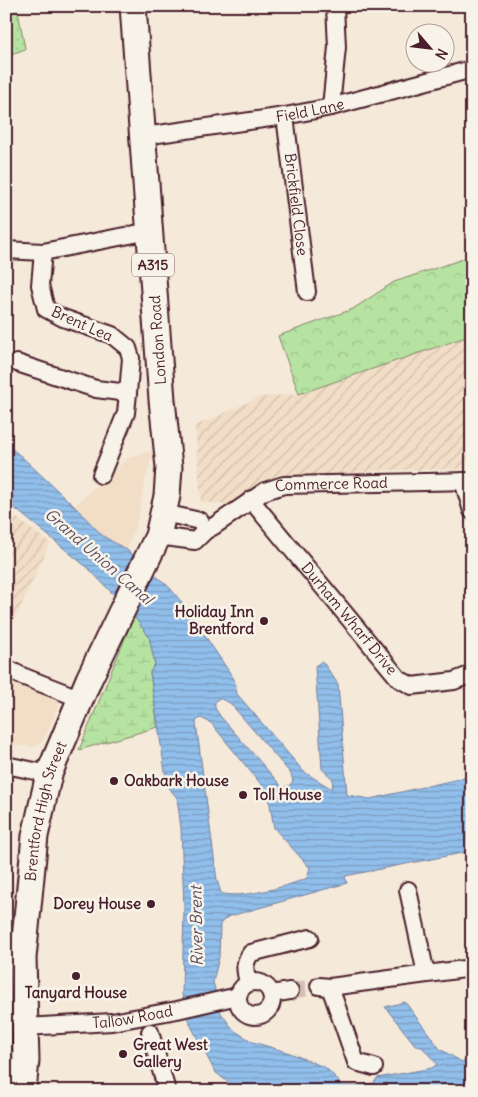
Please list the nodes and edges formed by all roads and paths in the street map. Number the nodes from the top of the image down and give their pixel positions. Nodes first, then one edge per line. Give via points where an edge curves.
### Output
1 (133, 6) edge
2 (335, 6) edge
3 (472, 68) edge
4 (331, 107) junction
5 (285, 116) junction
6 (144, 136) junction
7 (150, 231) junction
8 (6, 250) edge
9 (43, 252) junction
10 (306, 292) dead end
11 (17, 363) dead end
12 (128, 393) junction
13 (100, 474) dead end
14 (467, 481) edge
15 (251, 500) junction
16 (472, 511) edge
17 (205, 531) junction
18 (157, 533) junction
19 (6, 668) edge
20 (472, 674) edge
21 (81, 698) junction
22 (6, 765) edge
23 (49, 774) junction
24 (408, 890) dead end
25 (310, 938) dead end
26 (15, 957) edge
27 (472, 968) edge
28 (426, 974) junction
29 (248, 983) junction
30 (290, 991) tunnel mouth
31 (271, 994) junction
32 (231, 997) junction
33 (25, 1027) junction
34 (150, 1032) dead end
35 (374, 1067) dead end
36 (23, 1091) edge
37 (167, 1091) edge

1 - 6 main road, London Road / A315
2 - 4 street via 337,46
3 - 4 street, Field Lane
4 - 5 street, Field Lane
5 - 6 street, Field Lane
5 - 10 street, Brickfield Close
6 - 7 main road, London Road / A315
7 - 9 street
7 - 18 main road, London Road / A315 via 169,467 168,490
8 - 9 street
9 - 12 street, Brent Lea via 40,285 46,309 112,335 128,348 131,358
11 - 12 street via 96,389
12 - 13 street, Brent Lea via 126,413
14 - 15 street, Commerce Road via 284,485
14 - 16 street
15 - 17 street, Commerce Road
15 - 20 street, Durham Wharf Drive via 399,679 412,686 454,681
17 - 18 street, Commerce Road via 195,541
17 - 18 street via 200,521
18 - 21 main road, Brentford High Street / A315
19 - 21 street
21 - 23 main road, Brentford High Street / A315
22 - 23 street
23 - 26 main road, Brentford High Street / A315
24 - 28 street
25 - 29 street via 251,953 244,968
26 - 33 main road, Brentford High Street / A315
27 - 28 street
28 - 35 street via 325,986 356,1062
29 - 31 street via 259,982
29 - 32 street
30 - 31 street
31 - 32 street via 271,1005 259,1016 243,1012
32 - 33 street, Tallow Road via 112,1022
33 - 36 main road, Brentford High Street / A315
34 - 37 street

